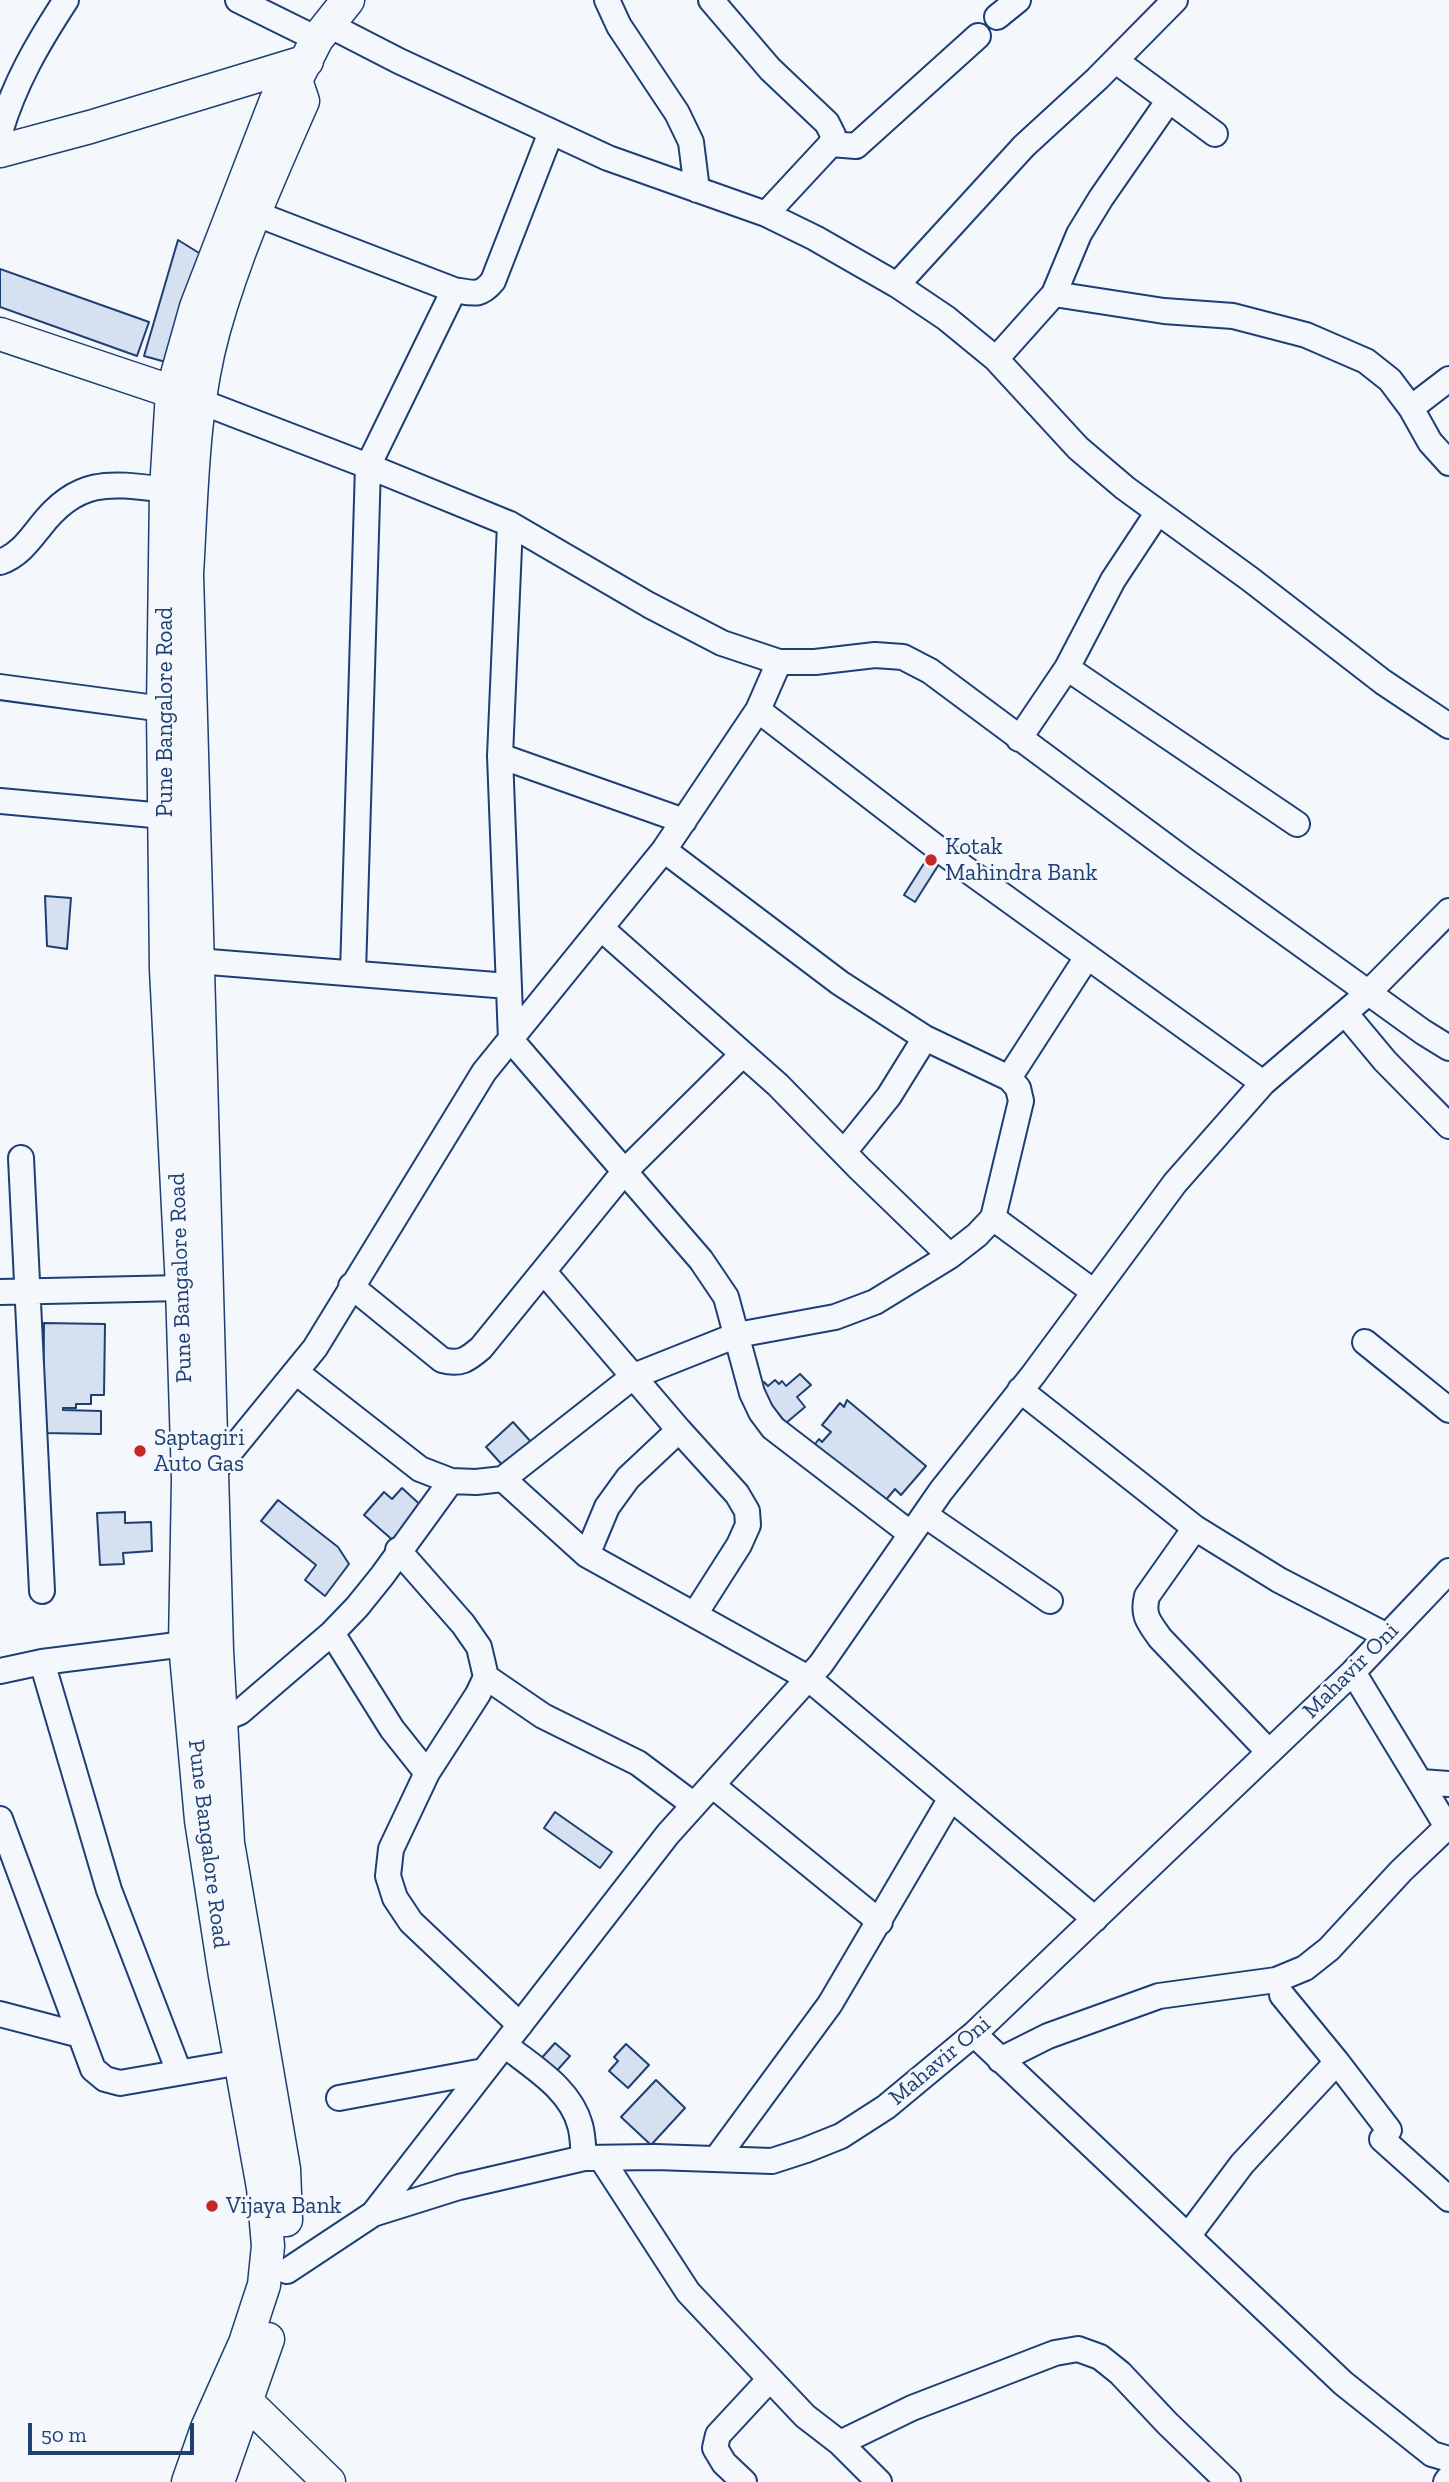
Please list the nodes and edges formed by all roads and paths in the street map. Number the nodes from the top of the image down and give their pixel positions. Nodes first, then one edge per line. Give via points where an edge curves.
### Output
1 (66, 0) edge
2 (238, 0) edge
3 (348, 0) edge
4 (607, 0) edge
5 (711, 0) edge
6 (1018, 0) edge
7 (1175, 0) edge
8 (997, 17) dead end
9 (978, 36) dead end
10 (312, 51) junction
11 (1116, 61) junction
12 (1169, 100) junction
13 (0, 132) edge
14 (551, 132) junction
15 (1215, 134) dead end
16 (831, 144) junction
17 (0, 151) edge
18 (697, 190) junction
19 (254, 213) junction
20 (766, 214) junction
21 (897, 285) junction
22 (454, 290) junction
23 (1054, 294) junction
24 (0, 334) edge
25 (996, 359) junction
26 (1449, 379) edge
27 (186, 397) junction
28 (1410, 408) junction
29 (1449, 463) edge
30 (368, 466) junction
31 (166, 490) junction
32 (1158, 512) junction
33 (510, 524) junction
34 (0, 562) edge
35 (779, 662) junction
36 (1067, 668) junction
37 (0, 687) edge
38 (163, 709) junction
39 (758, 710) junction
40 (1449, 726) edge
41 (1019, 739) junction
42 (500, 756) junction
43 (0, 801) edge
44 (164, 816) junction
45 (684, 821) junction
46 (1297, 824) dead end
47 (664, 850) junction
48 (1449, 911) edge
49 (602, 929) junction
50 (1087, 957) junction
51 (197, 961) junction
52 (353, 973) junction
53 (508, 986) junction
54 (1368, 993) junction
55 (1345, 1013) junction
56 (925, 1038) junction
57 (512, 1040) junction
58 (1449, 1048) edge
59 (743, 1054) junction
60 (1009, 1078) junction
61 (1263, 1083) junction
62 (1449, 1126) edge
63 (844, 1152) junction
64 (21, 1158) dead end
65 (624, 1171) junction
66 (993, 1218) junction
67 (950, 1256) junction
68 (544, 1272) junction
69 (351, 1286) junction
70 (183, 1288) junction
71 (0, 1292) edge
72 (1094, 1292) junction
73 (27, 1293) junction
74 (737, 1335) junction
75 (1365, 1342) dead end
76 (296, 1371) junction
77 (634, 1376) junction
78 (1020, 1390) junction
79 (1449, 1410) edge
80 (678, 1430) junction
81 (213, 1473) junction
82 (503, 1479) junction
83 (451, 1481) junction
84 (918, 1524) junction
85 (1195, 1528) junction
86 (398, 1550) junction
87 (587, 1555) junction
88 (1449, 1571) edge
89 (42, 1591) dead end
90 (1050, 1601) dead end
91 (695, 1614) junction
92 (332, 1633) junction
93 (1387, 1636) junction
94 (185, 1644) junction
95 (42, 1662) junction
96 (0, 1671) edge
97 (1353, 1672) junction
98 (486, 1677) junction
99 (808, 1678) junction
100 (221, 1720) junction
101 (1269, 1752) junction
102 (427, 1773) junction
103 (1421, 1782) junction
104 (1449, 1784) edge
105 (712, 1785) junction
106 (951, 1798) junction
107 (694, 1805) junction
108 (0, 1819) edge
109 (1448, 1829) edge
110 (1095, 1919) junction
111 (880, 1922) junction
112 (1282, 1995) dead end
113 (0, 2014) edge
114 (520, 2025) junction
115 (974, 2034) junction
116 (80, 2035) junction
117 (505, 2045) junction
118 (1000, 2060) junction
119 (241, 2062) junction
120 (1337, 2062) junction
121 (484, 2071) junction
122 (179, 2072) junction
123 (339, 2098) dead end
124 (262, 2116) junction
125 (592, 2158) junction
126 (716, 2159) junction
127 (1449, 2199) edge
128 (373, 2214) junction
129 (1188, 2236) junction
130 (287, 2271) junction
131 (769, 2380) junction
132 (246, 2401) junction
133 (840, 2443) junction
134 (1449, 2459) edge
135 (188, 2482) edge
136 (218, 2482) edge
137 (329, 2482) edge
138 (744, 2482) edge
139 (879, 2482) edge
140 (1228, 2482) edge

1 - 13 street via 35,48
2 - 10 street
3 - 10 main road, Pune Bangalore Road
4 - 18 street via 691,142
5 - 16 street via 770,69 827,123 833,135
6 - 8 street
7 - 11 street
9 - 16 street via 856,146
10 - 14 street via 399,61
10 - 17 main road via 90,127
10 - 19 main road, Pune Bangalore Road via 303,101
10 - 27 main road, Pune Bangalore Road via 275,100 197,307
11 - 12 street
11 - 21 street via 1024,146
12 - 15 street
12 - 23 street via 1079,234
14 - 18 street
14 - 22 street via 493,281 475,294
16 - 20 street
18 - 20 street
19 - 22 street
19 - 27 main road, Pune Bangalore Road
20 - 21 street
21 - 25 street
22 - 30 street
23 - 25 street
23 - 28 street via 1233,316 1306,335 1366,361 1390,380
24 - 27 main road
25 - 32 street via 1078,448
26 - 28 street
27 - 30 street
27 - 31 main road, Pune Bangalore Road
27 - 51 main road, Pune Bangalore Road
28 - 29 street
30 - 33 street
30 - 52 street
31 - 34 street via 115,484 84,489 64,501 10,559
31 - 38 main road, Pune Bangalore Road
32 - 36 street via 1113,580
32 - 40 street via 1383,682
33 - 35 street via 722,643
33 - 42 street
35 - 39 street
35 - 41 street via 903,657 930,671
36 - 41 street
36 - 46 street
37 - 38 street
38 - 44 main road, Pune Bangalore Road
39 - 45 street
39 - 50 street via 945,855
41 - 54 street
42 - 45 street
42 - 53 street
43 - 44 street
44 - 70 main road, Pune Bangalore Road via 166,969
45 - 47 street
47 - 49 street
47 - 56 street via 840,983
48 - 54 street
49 - 57 street
49 - 59 street
50 - 60 street
50 - 61 street
51 - 52 street
51 - 81 main road, Pune Bangalore Road
52 - 53 street
53 - 57 street
54 - 55 street
54 - 58 street
55 - 61 street
55 - 62 street
56 - 60 street
56 - 63 street via 889,1096
57 - 65 street
57 - 69 street via 484,1072
59 - 63 street
59 - 65 street
60 - 66 street via 1021,1101
61 - 72 street via 1175,1183
63 - 67 street
64 - 73 street
65 - 68 street
65 - 74 street via 701,1260 726,1297
66 - 67 street
66 - 72 street
67 - 74 street via 875,1303 835,1317
68 - 69 street via 481,1348 465,1361 453,1363 442,1360
68 - 77 street
69 - 76 street
70 - 73 street
70 - 94 main road, Pune Bangalore Road via 188,1480
71 - 73 street
72 - 78 street
73 - 89 street
74 - 77 street
74 - 84 street via 752,1393 774,1429
75 - 79 street
76 - 81 street
76 - 83 street via 420,1469
77 - 80 street
77 - 82 street
78 - 84 street
78 - 85 street
80 - 87 street via 628,1478 607,1507
80 - 91 street via 747,1511 748,1525 739,1545
81 - 100 main road, Pune Bangalore Road
82 - 83 street
82 - 87 street
83 - 86 street
84 - 90 street
84 - 99 street
85 - 93 street via 1279,1580
85 - 101 street via 1147,1596 1144,1609 1160,1638
86 - 92 street via 357,1608
86 - 98 street via 479,1647
87 - 91 street
88 - 93 street, Mahavir Oni
91 - 99 street
92 - 100 street via 240,1712
92 - 102 street via 392,1729
93 - 97 street, Mahavir Oni
94 - 95 street
94 - 119 main road, Pune Bangalore Road via 201,1819
95 - 96 street
95 - 122 street via 109,1890
97 - 101 street, Mahavir Oni
97 - 103 street
98 - 102 street
98 - 107 street via 543,1716 638,1763
99 - 105 street
99 - 106 street
100 - 124 main road, Pune Bangalore Road via 228,1843
101 - 110 street, Mahavir Oni
102 - 114 street via 391,1849 388,1876 395,1898 411,1922
103 - 104 street
103 - 109 street
105 - 107 street
105 - 111 street
106 - 110 street
106 - 111 street
107 - 114 street
108 - 116 street
109 - 118 street via 1305,1968 1276,1979 1159,1996 1048,2036
110 - 115 street, Mahavir Oni
111 - 126 street via 830,2004
112 - 120 street
113 - 116 street
114 - 117 street
115 - 118 street
115 - 126 street, Mahavir Oni via 886,2107 841,2136 772,2161
116 - 122 street via 93,2069 105,2079 120,2083
117 - 121 street
117 - 125 street via 569,2101
118 - 129 street
119 - 122 street
119 - 124 main road, Pune Bangalore Road
120 - 127 street via 1385,2135
120 - 129 street via 1242,2164
121 - 123 street
121 - 128 street
124 - 130 main road, Pune Bangalore Road via 284,2169
124 - 135 main road, Pune Bangalore Road via 267,2235 264,2285
125 - 126 street, Mahavir Oni
125 - 128 street, Mahavir Oni via 459,2187
125 - 131 street via 688,2292
128 - 130 street, Mahavir Oni
129 - 134 street via 1343,2383 1432,2454
130 - 132 main road, Pune Bangalore Road
131 - 133 street
131 - 138 street via 718,2435 715,2448
132 - 136 main road, Pune Bangalore Road
132 - 137 main road
133 - 139 street
133 - 140 street via 912,2408 1055,2353 1078,2349 1100,2357 1120,2372

